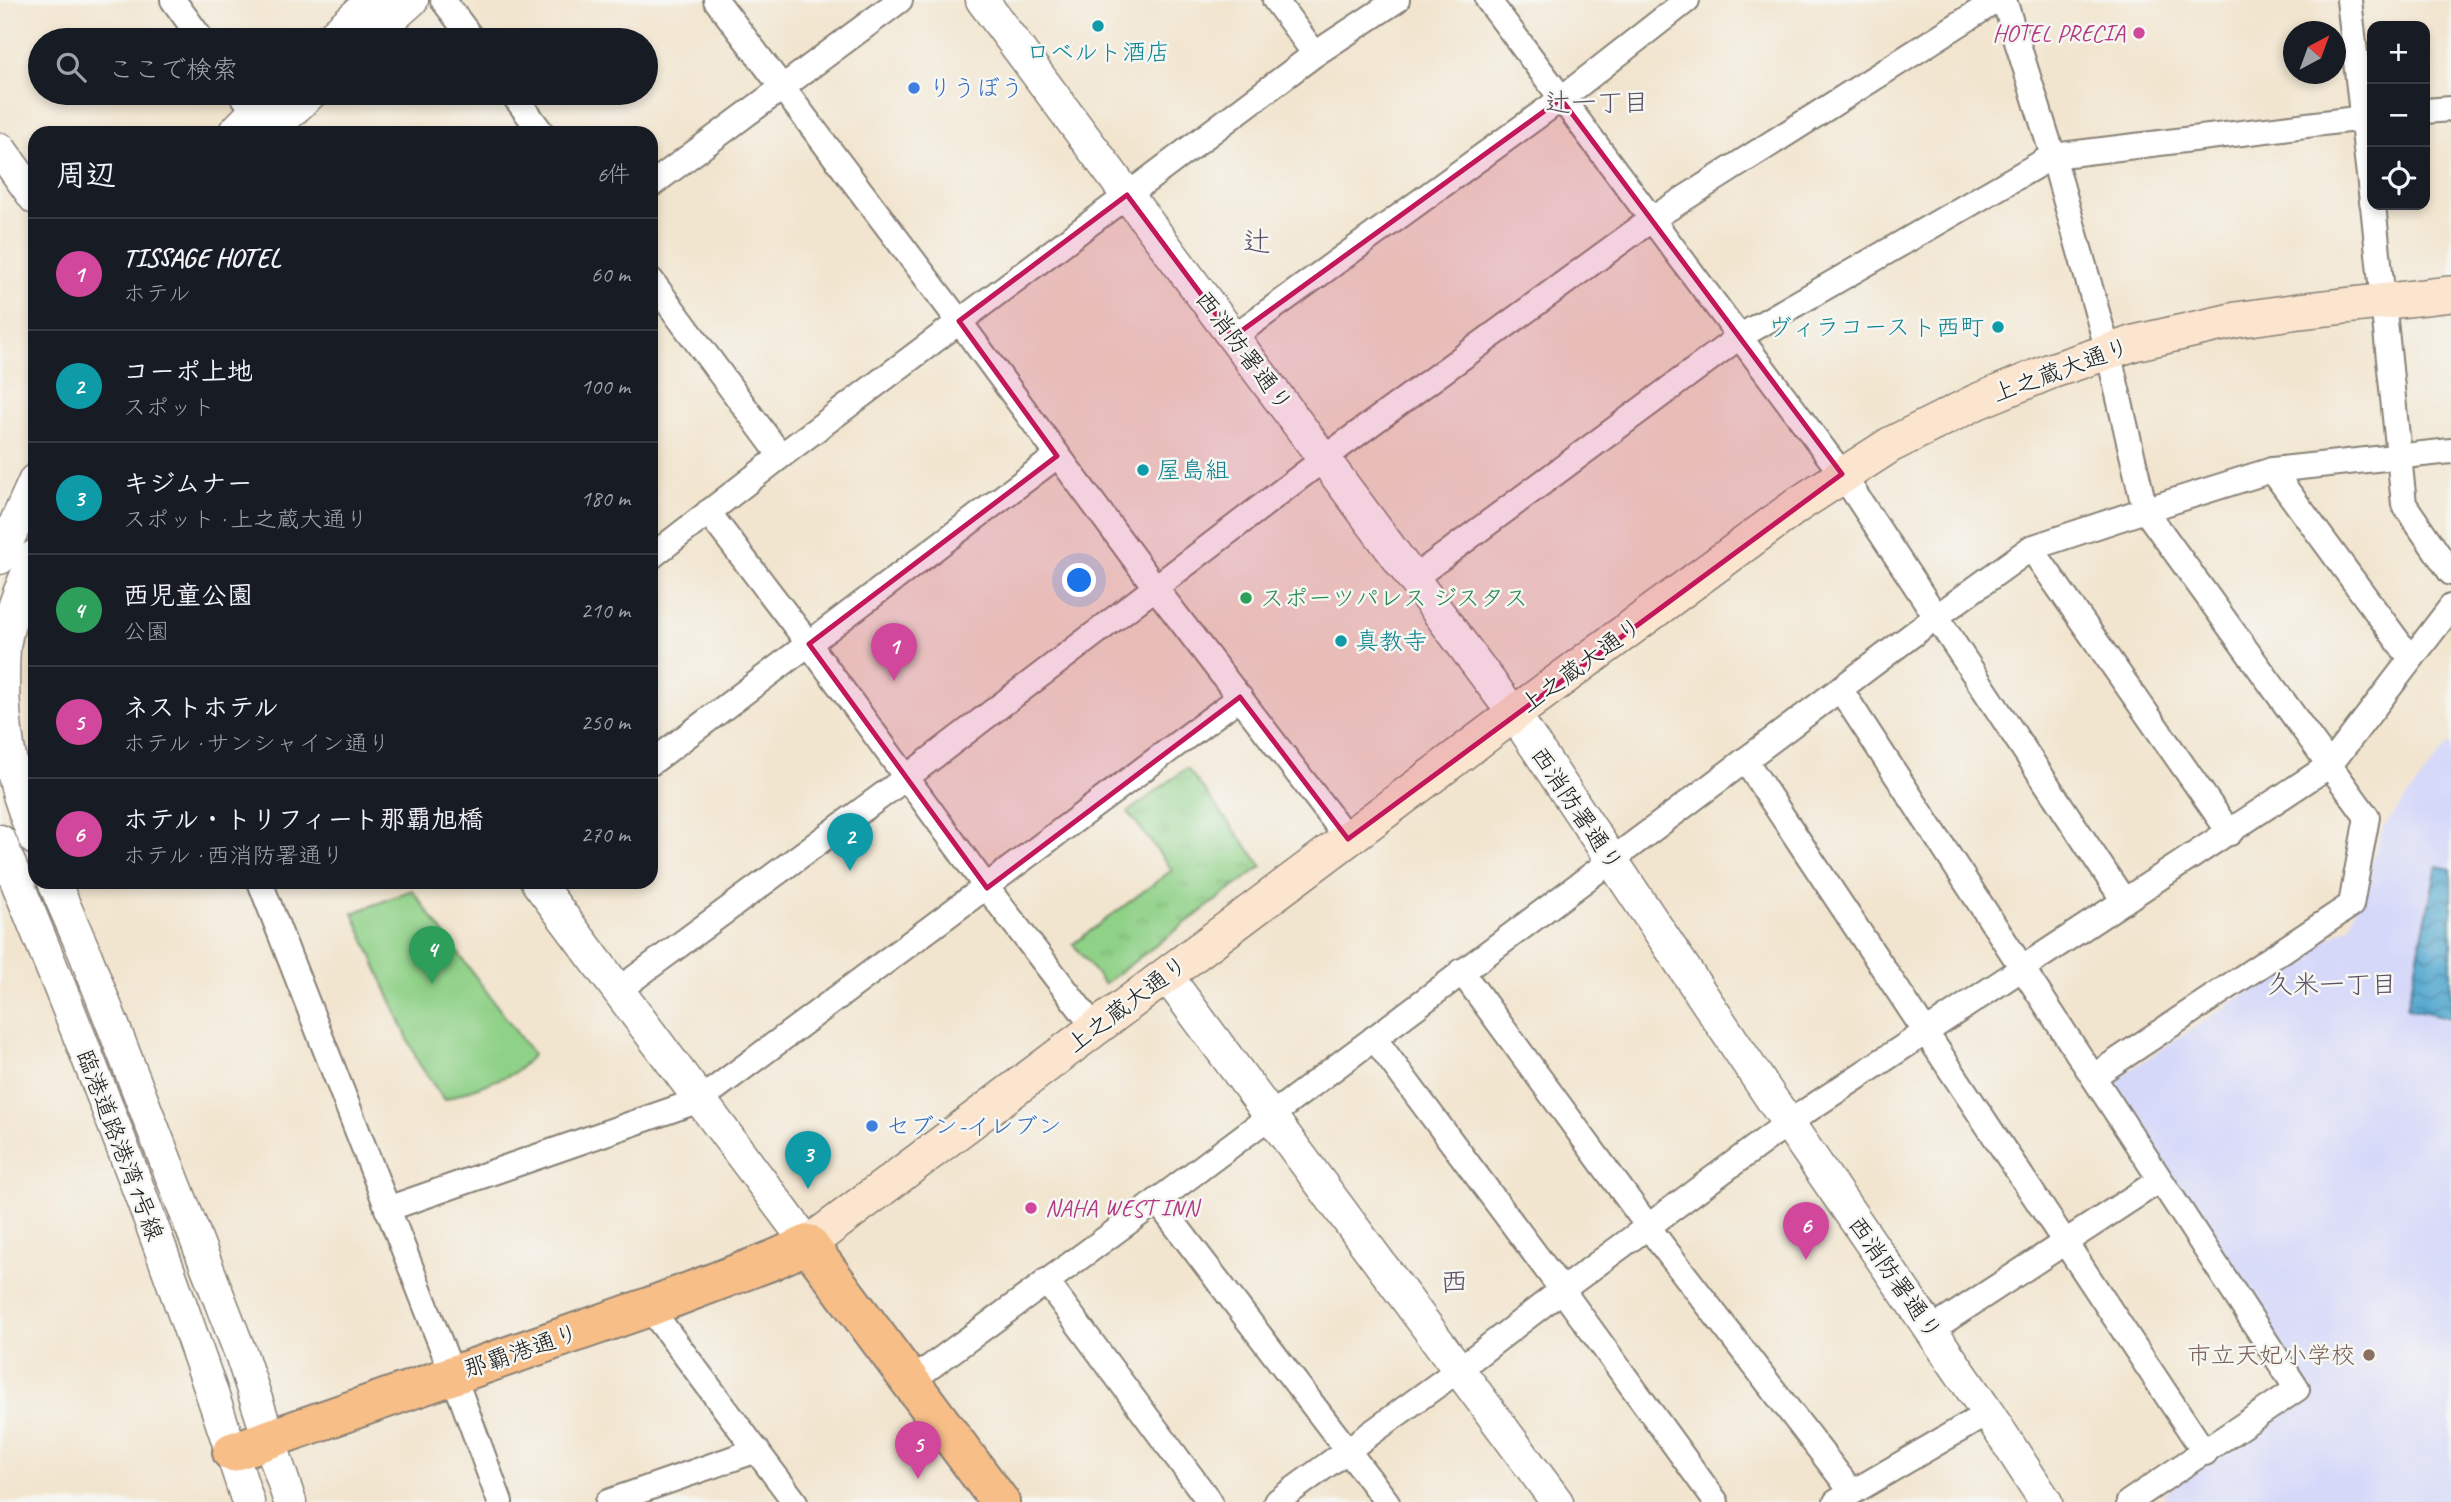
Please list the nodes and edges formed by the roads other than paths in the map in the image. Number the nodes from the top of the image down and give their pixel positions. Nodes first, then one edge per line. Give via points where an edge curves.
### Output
1 (173, 0) edge
2 (373, 0) edge
3 (412, 0) edge
4 (443, 0) edge
5 (716, 0) edge
6 (900, 0) edge
7 (982, 0) edge
8 (1275, 0) edge
9 (1397, 0) edge
10 (1488, 0) edge
11 (1688, 0) edge
12 (1997, 0) edge
13 (2004, 0) edge
14 (2349, 0) edge
15 (193, 28) edge
16 (342, 28) edge
17 (380, 28) edge
18 (464, 28) edge
19 (1315, 54) junction
20 (781, 87) junction
21 (1561, 99) junction
22 (286, 105) edge
23 (521, 105) edge
24 (2451, 109) edge
25 (2367, 111) edge
26 (2430, 111) edge
27 (2367, 117) edge
28 (258, 118) edge
29 (537, 126) edge
30 (0, 149) edge
31 (2053, 156) junction
32 (658, 180) edge
33 (28, 188) edge
34 (1127, 195) junction
35 (2373, 210) edge
36 (1652, 219) junction
37 (658, 289) edge
38 (2451, 294) edge
39 (2382, 302) junction
40 (959, 321) junction
41 (1233, 337) junction
42 (1739, 337) junction
43 (2108, 351) junction
44 (2451, 451) edge
45 (781, 456) junction
46 (1057, 456) junction
47 (2399, 456) junction
48 (1325, 459) junction
49 (2273, 470) junction
50 (1842, 474) junction
51 (28, 496) edge
52 (2145, 510) junction
53 (708, 512) junction
54 (2031, 548) junction
55 (658, 551) edge
56 (0, 558) edge
57 (2451, 573) edge
58 (28, 574) edge
59 (1414, 578) junction
60 (1156, 589) junction
61 (2451, 607) edge
62 (1936, 617) junction
63 (809, 644) junction
64 (2411, 659) junction
65 (1840, 689) junction
66 (1240, 697) junction
67 (1514, 714) junction
68 (658, 757) edge
69 (1745, 760) junction
70 (2330, 765) junction
71 (907, 777) junction
72 (28, 823) edge
73 (2230, 833) junction
74 (1348, 839) junction
75 (0, 841) edge
76 (1612, 861) junction
77 (987, 888) junction
78 (57, 889) edge
79 (263, 889) edge
80 (542, 889) edge
81 (2124, 901) junction
82 (2023, 968) junction
83 (1461, 971) junction
84 (1166, 975) junction
85 (617, 990) junction
86 (1095, 1027) junction
87 (1926, 1031) junction
88 (1374, 1038) junction
89 (2094, 1076) junction
90 (700, 1100) junction
91 (1268, 1116) junction
92 (1788, 1123) junction
93 (2160, 1180) junction
94 (1157, 1201) junction
95 (387, 1209) junction
96 (1648, 1226) junction
97 (2066, 1242) junction
98 (808, 1244) junction
99 (1046, 1281) junction
100 (1562, 1290) junction
101 (649, 1307) junction
102 (1931, 1330) junction
103 (1458, 1370) junction
104 (452, 1374) junction
105 (911, 1381) junction
106 (1988, 1413) junction
107 (269, 1439) junction
108 (1348, 1449) junction
109 (757, 1450) junction
110 (232, 1452) junction
111 (2205, 1453) junction
112 (665, 1493) edge
113 (1844, 1497) edge
114 (997, 1501) edge
115 (248, 1502) edge
116 (290, 1502) edge
117 (500, 1502) edge
118 (608, 1502) edge
119 (795, 1502) edge
120 (1210, 1502) edge
121 (1276, 1502) edge
122 (1387, 1502) edge
123 (1557, 1502) edge
124 (1716, 1502) edge
125 (2046, 1502) edge
126 (2129, 1502) edge

1 - 15 street
2 - 16 street
3 - 17 street
4 - 18 street
5 - 20 street
6 - 20 street
7 - 34 street, 西消防署通り
8 - 19 street
9 - 19 street
10 - 21 street
11 - 21 street
12 - 36 street
13 - 31 street
14 - 25 street
19 - 34 street
20 - 32 street
20 - 40 street
21 - 36 street
21 - 41 street
22 - 28 street
23 - 29 street
24 - 26 street
27 - 31 street
30 - 33 street
31 - 42 street
31 - 43 street
34 - 40 street
34 - 41 street, 西消防署通り
35 - 39 street
36 - 42 street
36 - 48 street
37 - 45 street
38 - 39 main road, 上之蔵大通り
39 - 43 main road, 上之蔵大通り via 2236,320
39 - 47 street
40 - 45 street
40 - 46 street
41 - 48 street, 西消防署通り
42 - 50 street
42 - 59 street
43 - 50 main road, 上之蔵大通り via 1976,402
43 - 52 street
44 - 47 street
45 - 53 street
46 - 60 street
46 - 63 street
47 - 49 street
47 - 57 street via 2404,504
48 - 59 street, 西消防署通り
48 - 60 street
49 - 52 street
49 - 64 street
50 - 62 street
50 - 67 main road, 上之蔵大通り
51 - 56 street
52 - 54 street
52 - 70 street
53 - 55 street
53 - 63 street
54 - 62 street
54 - 73 street
58 - 72 street via 4,646 0,700 4,752
59 - 67 street, 西消防署通り
60 - 66 street
60 - 71 street
61 - 64 street
62 - 65 street
62 - 81 street
63 - 68 street
63 - 71 street
64 - 70 street
65 - 69 street
65 - 82 street
66 - 74 street
66 - 77 street
67 - 74 main road, 上之蔵大通り
67 - 76 street, 西消防署通り
69 - 76 street
69 - 87 street
70 - 73 street
70 - 89 street via 2367,817 2351,905
71 - 77 street
71 - 85 street
73 - 81 street
74 - 84 main road, 上之蔵大通り
75 - 110 street, 臨港道路港湾1号線 via 92,1070
76 - 83 street
76 - 92 street, 西消防署通り
77 - 86 street
77 - 90 street
78 - 107 street, 臨港道路港湾1号線 via 242,1357
79 - 95 street
80 - 85 street
81 - 82 street
82 - 87 street
82 - 89 street
83 - 88 street
83 - 96 street
84 - 86 main road, 上之蔵大通り
84 - 91 street
85 - 90 street
86 - 98 main road, 上之蔵大通り
87 - 92 street
87 - 97 street
88 - 91 street
88 - 100 street
89 - 93 street
90 - 95 street
90 - 98 street
91 - 94 street
91 - 103 street
92 - 96 street
92 - 102 street, 西消防署通り
93 - 97 street
93 - 111 street via 2297,1389
94 - 99 street
94 - 108 street
95 - 104 street
96 - 100 street
96 - 113 street
97 - 102 street
97 - 111 street
98 - 101 highway, 那覇港通り
98 - 105 highway
99 - 105 street
99 - 120 street
100 - 103 street
100 - 124 street
101 - 104 highway, 那覇港通り
101 - 109 street
102 - 106 street, 西消防署通り
103 - 108 street
103 - 123 street
104 - 107 highway, 那覇港通り
104 - 117 street
105 - 114 highway
106 - 113 street
106 - 125 street, 西消防署通り
107 - 110 highway, 那覇港通り
107 - 116 street, 臨港道路港湾1号線
108 - 121 street
108 - 122 street
109 - 112 street
109 - 119 street
110 - 115 street, 臨港道路港湾1号線
111 - 126 street
112 - 118 street

